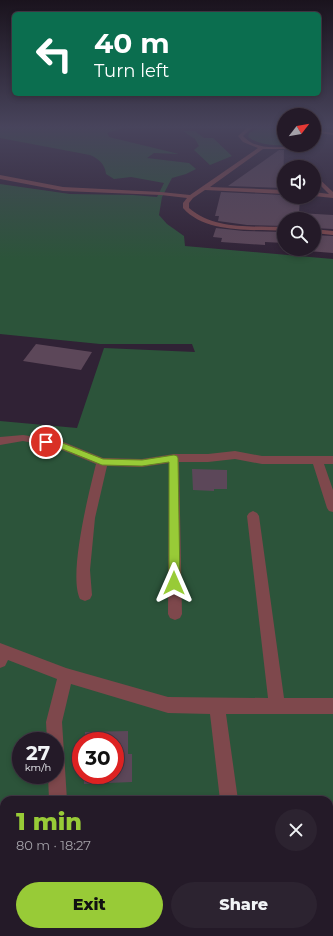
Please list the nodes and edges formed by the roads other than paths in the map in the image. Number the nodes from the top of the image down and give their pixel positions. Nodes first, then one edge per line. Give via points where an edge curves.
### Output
1 (227, 172) edge
2 (0, 177) edge
3 (321, 183) edge
4 (204, 188) junction
5 (277, 192) edge
6 (321, 194) edge
7 (333, 195) edge
8 (191, 197) junction
9 (277, 228) edge
10 (321, 232) edge
11 (333, 233) edge
12 (0, 441) edge
13 (174, 458) junction
14 (333, 460) edge
15 (318, 461) junction
16 (102, 462) junction
17 (333, 508) edge
18 (253, 516) dead end
19 (85, 595) dead end
20 (175, 614) dead end
21 (1, 654) edge
22 (66, 675) junction
23 (217, 706) junction
24 (277, 706) junction
25 (333, 706) edge
26 (55, 732) edge
27 (57, 784) edge
28 (58, 796) edge
29 (228, 796) edge

1 - 4 street
2 - 8 street via 71,190 156,192
3 - 7 street
4 - 5 street
4 - 8 street
6 - 7 street
8 - 9 street via 186,202 186,208 190,214 200,219 213,223
10 - 11 street
12 - 16 street via 23,438 57,444
13 - 15 street via 236,455 262,460
13 - 16 street via 142,463
13 - 20 street
14 - 15 street
15 - 17 street
16 - 19 street via 89,518 84,570
18 - 24 street
21 - 22 street
22 - 23 street via 168,705
22 - 26 street via 54,722
23 - 24 street
23 - 29 street
24 - 25 street
27 - 28 street

